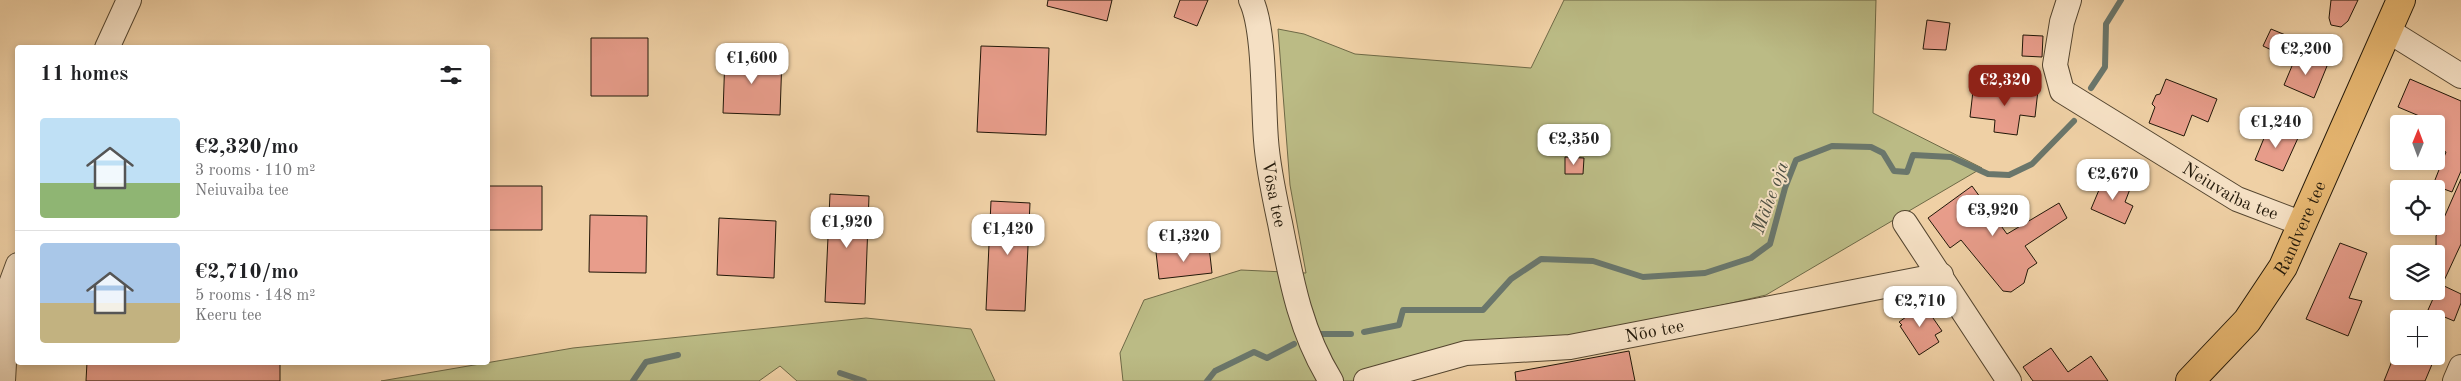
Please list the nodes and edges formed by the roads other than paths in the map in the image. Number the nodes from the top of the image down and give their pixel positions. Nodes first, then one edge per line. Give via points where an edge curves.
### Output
1 (129, 0) edge
2 (1251, 0) edge
3 (2069, 0) edge
4 (2401, 0) edge
5 (2387, 30) junction
6 (108, 45) edge
7 (2461, 76) edge
8 (1905, 223) dead end
9 (2303, 224) junction
10 (15, 273) edge
11 (1941, 275) junction
12 (2461, 367) edge
13 (3, 381) edge
14 (1331, 381) edge
15 (1366, 381) edge
16 (2009, 381) edge
17 (2190, 381) edge
18 (2455, 381) edge

1 - 6 street
2 - 14 street, Võsa tee via 1256,19 1267,152 1294,296 1316,356
3 - 9 street, Neiuvaiba tee via 2055,65 2062,91 2237,199
4 - 5 main road, Randvere tee
5 - 7 street
5 - 9 main road, Randvere tee
8 - 11 street
9 - 17 main road, Randvere tee via 2283,267 2247,321
10 - 13 street via 8,292
11 - 15 street, Nõo tee via 1570,347 1466,353
11 - 16 street
12 - 18 street

